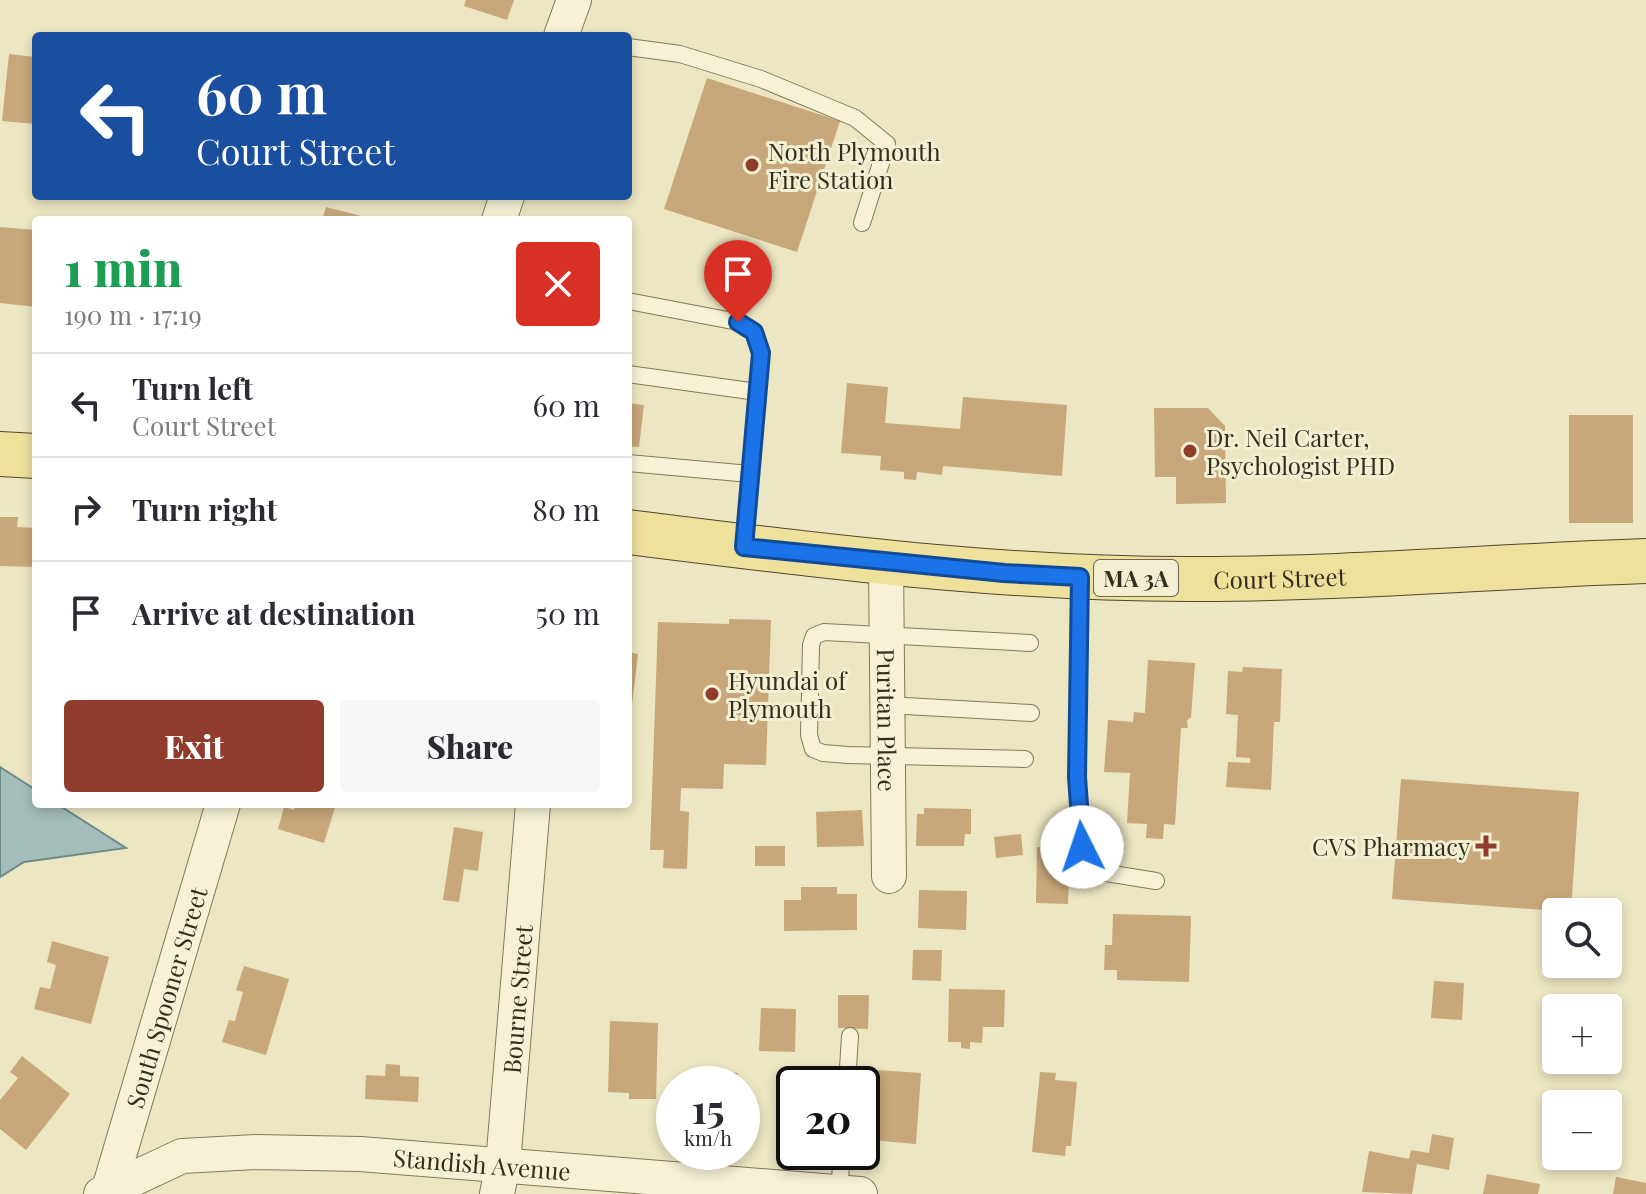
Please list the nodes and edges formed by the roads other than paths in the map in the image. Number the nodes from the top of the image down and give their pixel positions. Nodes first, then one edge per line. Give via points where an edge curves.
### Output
1 (574, 0) edge
2 (562, 32) edge
3 (632, 48) edge
4 (862, 223) dead end
5 (632, 302) edge
6 (632, 375) edge
7 (757, 392) junction
8 (0, 454) edge
9 (32, 456) edge
10 (632, 463) edge
11 (750, 474) junction
12 (632, 533) edge
13 (744, 547) junction
14 (1646, 561) edge
15 (886, 562) junction
16 (1080, 577) junction
17 (887, 633) junction
18 (1030, 643) dead end
19 (887, 705) junction
20 (1031, 713) dead end
21 (888, 755) junction
22 (1025, 759) dead end
23 (222, 808) edge
24 (533, 808) edge
25 (889, 876) dead end
26 (1156, 881) dead end
27 (850, 1036) dead end
28 (848, 1066) edge
29 (846, 1170) edge
30 (500, 1179) edge
31 (105, 1192) edge
32 (850, 1193) edge

1 - 2 street
3 - 4 lane via 680,54 747,75 855,118 887,144
5 - 7 lane via 738,322 754,332 761,353
6 - 7 lane
7 - 11 lane
8 - 9 main road
10 - 11 lane
11 - 13 lane
12 - 13 main road, Court Street / MA 3A
13 - 15 main road, Court Street / MA 3A
14 - 16 main road, Court Street / MA 3A via 1232,578
15 - 16 main road, Court Street / MA 3A
15 - 17 street, Puritan Place
16 - 26 lane via 1077,777 1082,847 1094,871
17 - 18 lane
17 - 19 street, Puritan Place
17 - 21 lane via 814,636 809,735 813,749 823,753
19 - 20 lane
19 - 21 street, Puritan Place
21 - 22 lane
21 - 25 street, Puritan Place
23 - 31 street, South Spooner Street
24 - 30 street, Bourne Street
27 - 28 lane
29 - 32 lane
30 - 31 street, Standish Avenue via 360,1154 218,1153 182,1156
30 - 32 street, Standish Avenue

